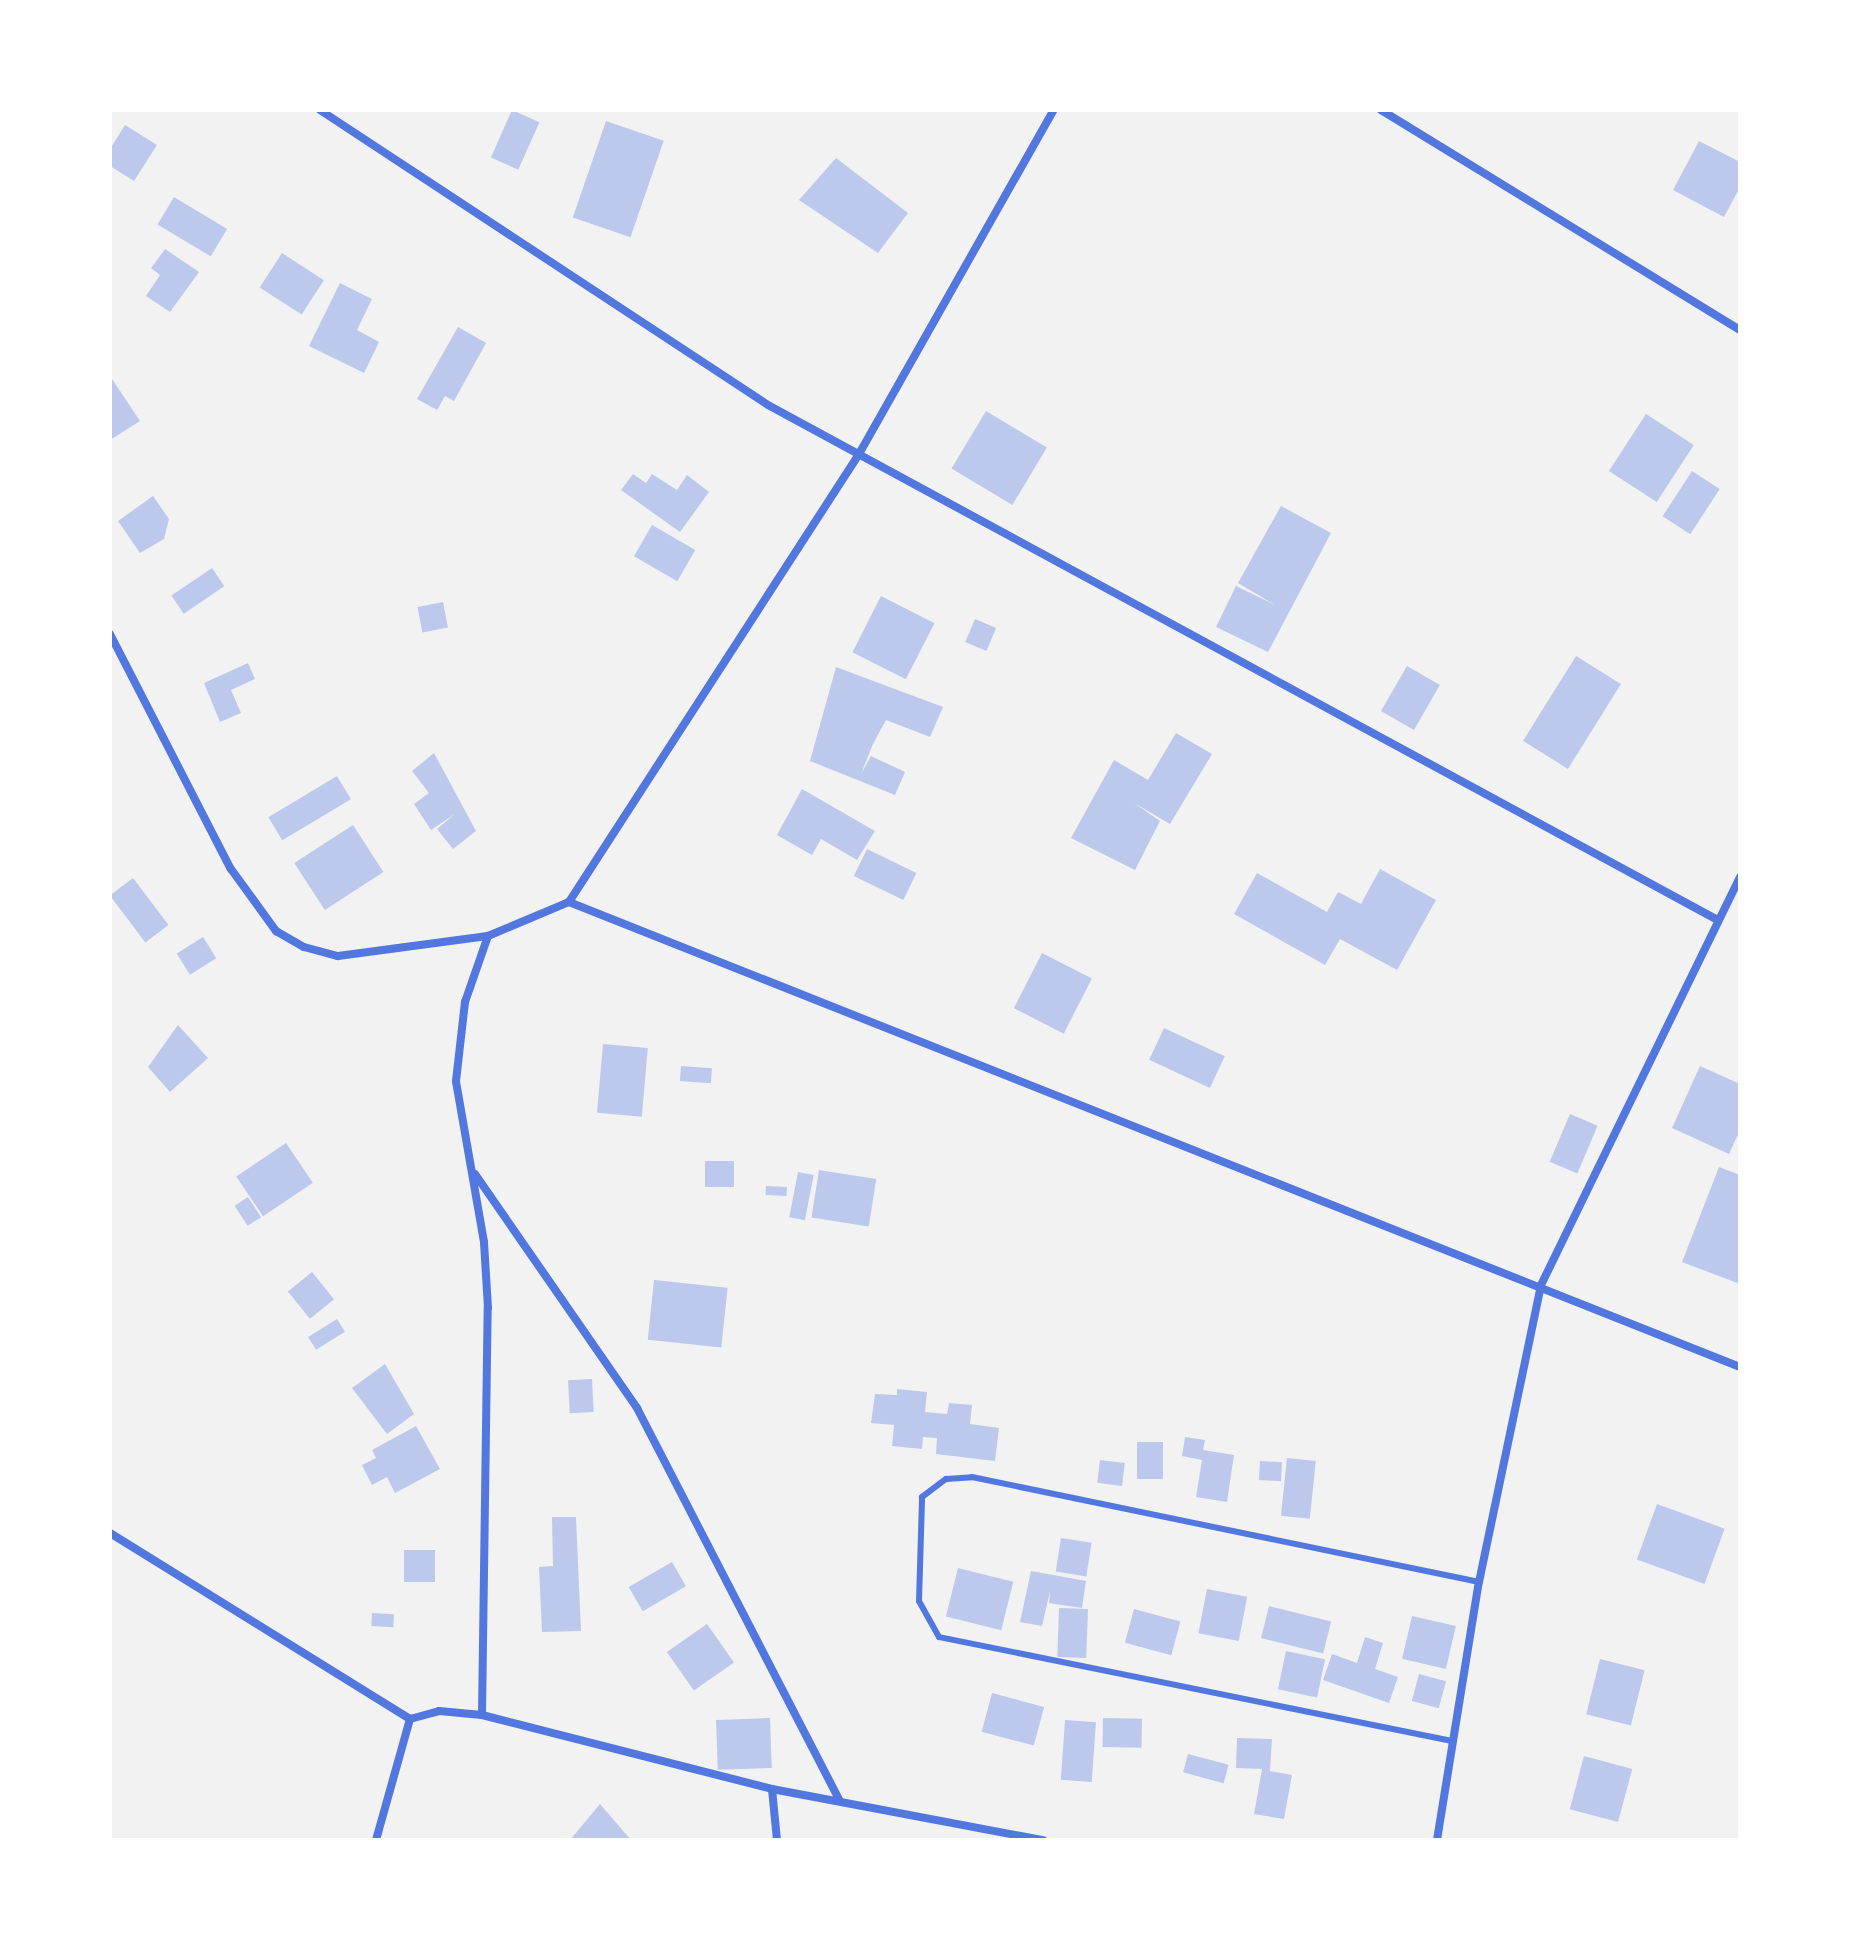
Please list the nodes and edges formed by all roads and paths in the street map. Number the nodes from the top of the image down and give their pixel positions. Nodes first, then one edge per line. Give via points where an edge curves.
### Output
1 (320, 110) edge
2 (1054, 110) edge
3 (1381, 110) edge
4 (1740, 330) edge
5 (859, 454) junction
6 (110, 634) edge
7 (1740, 877) edge
8 (569, 902) junction
9 (1716, 919) junction
10 (488, 936) junction
11 (472, 1170) junction
12 (1541, 1285) junction
13 (1740, 1367) edge
14 (110, 1533) edge
15 (1479, 1582) junction
16 (482, 1715) junction
17 (410, 1719) junction
18 (1452, 1741) junction
19 (772, 1789) junction
20 (840, 1801) junction
21 (376, 1840) edge
22 (777, 1840) edge
23 (1043, 1840) edge
24 (1437, 1840) edge

1 - 5 street via 768,405
2 - 5 street
3 - 4 street
5 - 8 street
5 - 9 street
6 - 10 street via 231,869 276,931 338,956
7 - 9 street
8 - 10 street
8 - 12 street
9 - 12 street
10 - 11 street via 465,1002 456,1081
11 - 16 street via 488,1308
11 - 20 street via 637,1408
12 - 13 street
12 - 15 street
14 - 17 street
15 - 18 street
15 - 18 lane via 972,1477 946,1479 922,1497 919,1601 939,1637
16 - 17 street via 439,1711
16 - 19 street
17 - 21 street
18 - 24 street
19 - 20 street
19 - 22 street
20 - 23 street

